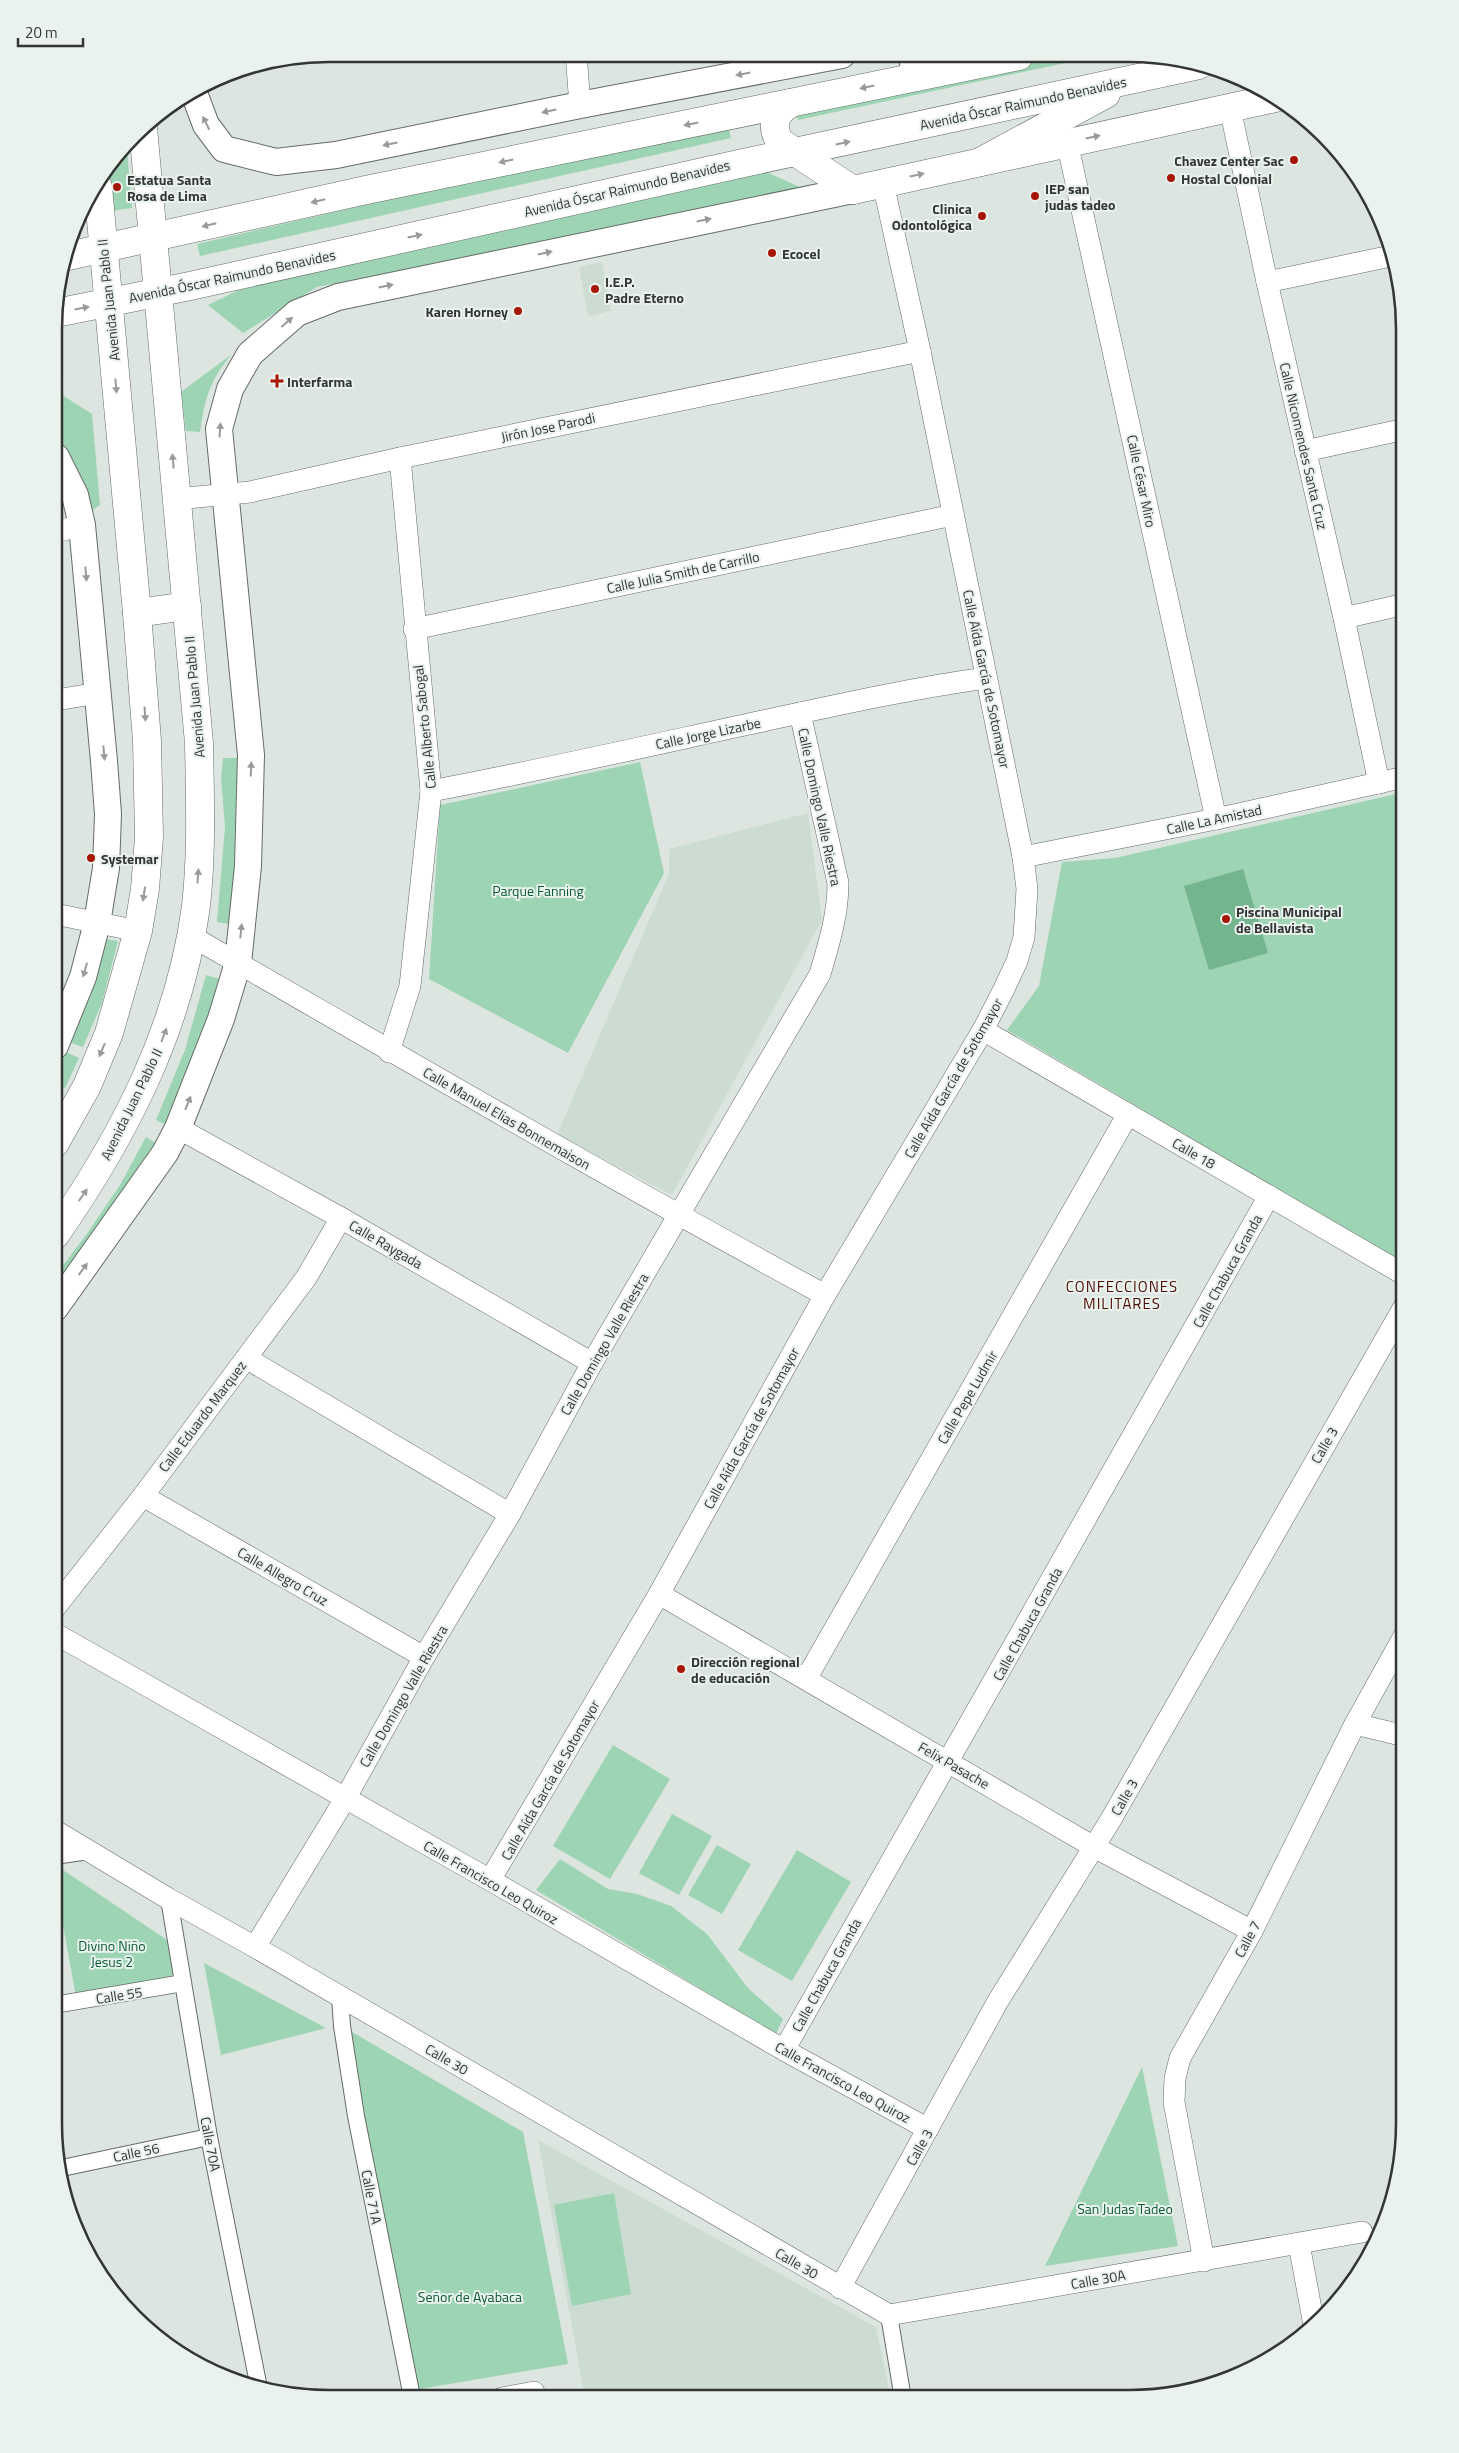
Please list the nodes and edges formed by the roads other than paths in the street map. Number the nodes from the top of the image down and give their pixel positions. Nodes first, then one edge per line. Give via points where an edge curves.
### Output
1 (577, 63) edge
2 (800, 63) edge
3 (946, 63) edge
4 (914, 66) edge
5 (1184, 68) edge
6 (1136, 79) junction
7 (196, 98) edge
8 (1266, 100) edge
9 (791, 103) junction
10 (580, 105) junction
11 (1230, 108) junction
12 (728, 116) junction
13 (144, 138) edge
14 (1067, 142) junction
15 (795, 153) junction
16 (980, 162) junction
17 (739, 164) junction
18 (883, 183) junction
19 (853, 190) junction
20 (99, 195) edge
21 (153, 238) junction
22 (103, 248) junction
23 (74, 255) edge
24 (1386, 257) edge
25 (1266, 282) junction
26 (159, 292) junction
27 (108, 303) junction
28 (63, 312) edge
29 (920, 351) junction
30 (1396, 431) edge
31 (1304, 451) junction
32 (400, 458) junction
33 (63, 468) edge
34 (225, 496) junction
35 (176, 499) junction
36 (953, 515) junction
37 (82, 526) junction
38 (63, 530) edge
39 (187, 606) junction
40 (1396, 606) edge
41 (137, 613) junction
42 (1344, 618) junction
43 (414, 629) junction
44 (986, 678) junction
45 (98, 693) junction
46 (63, 699) edge
47 (800, 713) junction
48 (1396, 779) edge
49 (1379, 783) junction
50 (431, 792) junction
51 (1216, 819) junction
52 (1023, 856) junction
53 (63, 916) edge
54 (97, 923) junction
55 (138, 931) junction
56 (191, 936) junction
57 (238, 963) junction
58 (63, 1026) edge
59 (983, 1030) junction
60 (389, 1052) junction
61 (1128, 1114) junction
62 (178, 1128) junction
63 (63, 1129) edge
64 (1269, 1196) junction
65 (679, 1216) junction
66 (342, 1218) junction
67 (63, 1223) edge
68 (1396, 1271) edge
69 (825, 1295) junction
70 (63, 1297) edge
71 (1396, 1321) edge
72 (246, 1358) junction
73 (592, 1363) junction
74 (143, 1496) junction
75 (510, 1514) junction
76 (659, 1594) junction
77 (63, 1598) edge
78 (63, 1639) edge
79 (1396, 1650) edge
80 (424, 1657) junction
81 (806, 1679) junction
82 (1355, 1724) junction
83 (1396, 1734) edge
84 (949, 1762) junction
85 (345, 1798) junction
86 (63, 1835) edge
87 (1094, 1847) junction
88 (89, 1851) junction
89 (63, 1855) edge
90 (490, 1880) junction
91 (169, 1899) junction
92 (1252, 1931) junction
93 (255, 1946) junction
94 (183, 1983) junction
95 (340, 1996) junction
96 (63, 2003) edge
97 (784, 2050) junction
98 (928, 2129) junction
99 (209, 2137) junction
100 (66, 2167) edge
101 (1362, 2232) dead end
102 (1299, 2244) junction
103 (1204, 2262) junction
104 (840, 2288) junction
105 (889, 2316) junction
106 (1312, 2318) edge
107 (257, 2380) edge
108 (411, 2390) edge
109 (901, 2390) edge

1 - 10 street
2 -> 10 street
3 - 4 main road
4 -> 9 main road
5 - 6 main road, Avenida Óscar Raimundo Benavides
15 -> 6 main road, Avenida Óscar Raimundo Benavides
6 - 16 main road
10 -> 7 street via 336,156 276,162 224,149 206,125
8 - 11 main road
9 - 12 main road
9 - 15 main road via 777,116 774,129 780,142
14 -> 11 main road
11 - 25 street, Calle Nicomendes Santa Cruz
12 - 17 main road via 746,120 756,135 753,153
12 -> 21 main road via 345,194
13 - 21 main road, Avenida Juan Pablo II
14 - 16 main road
14 - 51 street, Calle César Miro
15 - 17 main road, Avenida Óscar Raimundo Benavides
15 - 19 main road
18 -> 16 main road
26 -> 17 main road, Avenida Óscar Raimundo Benavides
18 - 19 main road
18 - 29 street, Calle Aída García de Sotomayor
34 -> 19 street via 219,429 230,389 250,354 297,314 338,297
20 - 22 main road, Avenida Juan Pablo II
21 - 22 main road
21 - 26 main road, Avenida Juan Pablo II
22 - 23 main road
22 - 27 main road, Avenida Juan Pablo II
24 - 25 street
25 - 31 street, Calle Nicomendes Santa Cruz
26 - 27 main road, Avenida Óscar Raimundo Benavides
35 -> 26 main road, Avenida Juan Pablo II
28 -> 27 main road, Avenida Óscar Raimundo Benavides
27 -> 41 main road, Avenida Juan Pablo II
29 - 32 street, Jirón Jose Parodi
29 - 36 street, Calle Aída García de Sotomayor
30 - 31 street
31 - 42 street, Calle Nicomendes Santa Cruz
32 - 34 street, Jirón Jose Parodi
32 - 43 street, Calle Alberto Sabogal
33 - 37 street via 75,495
34 - 35 street, Jirón Jose Parodi
57 -> 34 street via 248,866 251,755
35 - 39 main road, Avenida Juan Pablo II
36 - 43 street, Calle Julia Smith de Carrillo
36 - 44 street, Calle Aída García de Sotomayor
37 - 38 street
37 -> 45 street
39 - 41 main road
56 -> 39 main road, Avenida Juan Pablo II via 200,808 199,743
40 - 42 street
41 -> 55 main road, Avenida Juan Pablo II via 147,741 149,837
42 - 49 street, Calle Nicomendes Santa Cruz
43 - 50 street, Calle Alberto Sabogal
44 - 47 street, Calle Jorge Lizarbe
44 - 52 street, Calle Aída García de Sotomayor
45 - 46 street
45 -> 54 street via 108,814 106,868
47 - 50 street, Calle Jorge Lizarbe
47 - 65 street, Calle Domingo Valle Riestra via 838,883 838,906 830,942 820,974
48 - 49 street, Calle La Amistad
49 - 51 street, Calle La Amistad
50 - 60 street, Calle Alberto Sabogal via 410,986
51 - 52 street, Calle La Amistad
52 - 59 street, Calle Aída García de Sotomayor via 1027,889 1024,937 1017,961
53 - 54 street
54 - 55 street
54 -> 58 street via 83,977
55 -> 63 main road, Avenida Juan Pablo II via 109,1033 87,1086
56 - 57 street, Calle Manuel Elias Bonnemaison
67 -> 56 main road, Avenida Juan Pablo II via 117,1138 150,1072 172,1014
57 - 60 street, Calle Manuel Elias Bonnemaison
62 -> 57 street via 221,1019
59 - 61 street, Calle 18
59 - 69 street, Calle Aída García de Sotomayor
60 - 65 street, Calle Manuel Elias Bonnemaison
61 - 64 street, Calle 18
61 - 81 street, Calle Pepe Ludmir
62 - 66 street, Calle Raygada
70 -> 62 street via 165,1153
64 - 68 street, Calle 18
64 - 84 street, Calle Chabuca Granda
65 - 69 street, Calle Manuel Elias Bonnemaison
65 - 73 street, Calle Domingo Valle Riestra
66 - 72 street, Calle Eduardo Marquez via 306,1278
66 - 73 street, Calle Raygada
69 - 76 street, Calle Aída García de Sotomayor
71 - 87 street, Calle 3
72 - 74 street, Calle Eduardo Marquez
72 - 75 street
73 - 75 street, Calle Domingo Valle Riestra
74 - 77 street, Calle Eduardo Marquez
74 - 80 street, Calle Allegro Cruz
75 - 80 street, Calle Domingo Valle Riestra
76 - 81 street, Felix Pasache
76 - 90 street, Calle Aída García de Sotomayor
78 - 85 street, Calle Francisco Leo Quiroz
79 - 82 street, Calle 7
80 - 85 street, Calle Domingo Valle Riestra
81 - 84 street, Felix Pasache
82 - 83 street
82 - 92 street, Calle 7
84 - 87 street, Felix Pasache
84 - 97 street, Calle Chabuca Granda
85 - 90 street, Calle Francisco Leo Quiroz
85 - 93 street, Calle Domingo Valle Riestra
86 - 88 street, Calle 30
87 - 92 street, Felix Pasache
87 - 98 street, Calle 3 via 998,2001
88 - 89 street
88 - 91 street, Calle 30
90 - 97 street, Calle Francisco Leo Quiroz
91 - 93 street, Calle 30
91 - 94 street, Calle 70A
92 - 103 street, Calle 7 via 1180,2058 1175,2078 1174,2102
93 - 95 street, Calle 30
94 - 96 street, Calle 55
94 - 99 street, Calle 70A
95 - 104 street, Calle 30
95 - 108 street, Calle 71A via 356,2116
97 - 98 street, Calle Francisco Leo Quiroz
98 - 104 street, Calle 3
99 - 100 street, Calle 56
99 - 107 street, Calle 70A
101 - 102 street, Calle 30A
102 - 103 street, Calle 30A
102 - 106 street
103 - 105 street, Calle 30A
104 - 105 street
105 - 109 street

